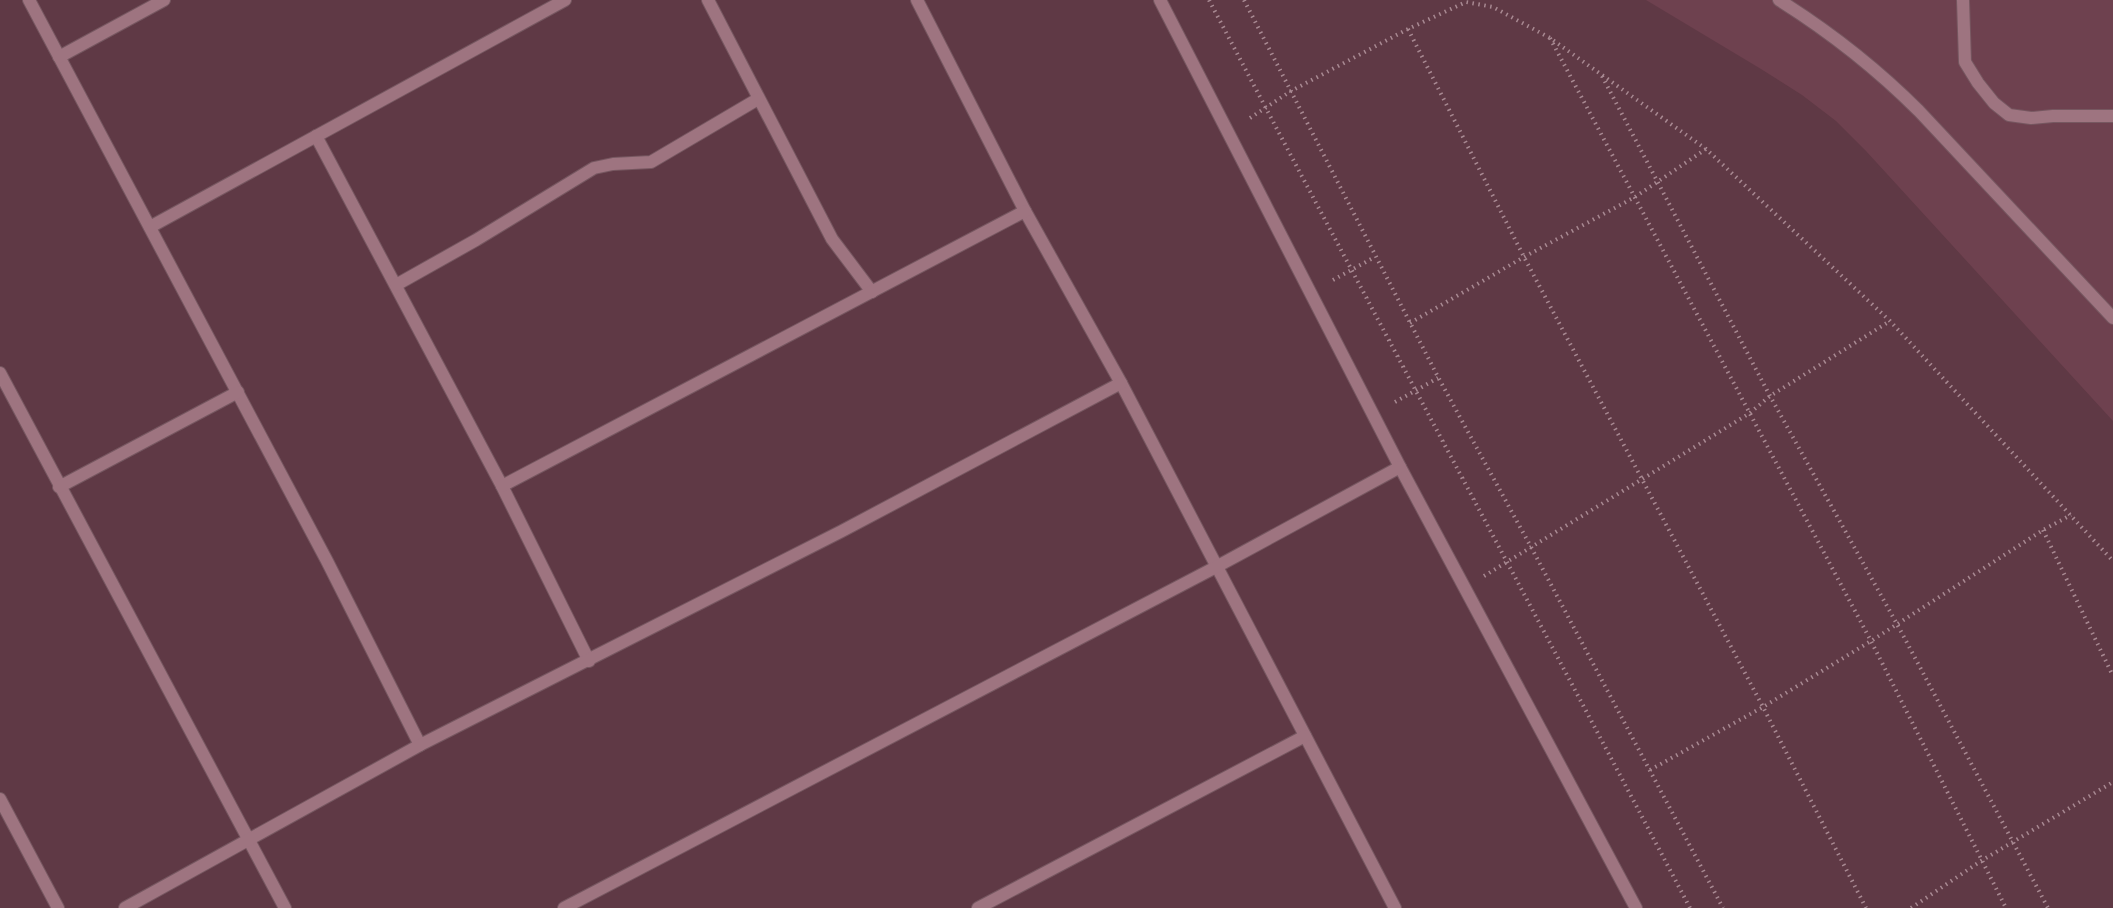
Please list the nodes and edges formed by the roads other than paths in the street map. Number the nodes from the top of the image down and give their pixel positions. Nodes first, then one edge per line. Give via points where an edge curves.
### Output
1 (29, 0) edge
2 (164, 0) edge
3 (565, 0) edge
4 (708, 0) edge
5 (917, 0) edge
6 (1160, 0) edge
7 (1779, 0) edge
8 (1963, 0) edge
9 (59, 57) junction
10 (758, 99) junction
11 (2113, 116) edge
12 (316, 136) junction
13 (1025, 211) junction
14 (150, 227) junction
15 (396, 285) junction
16 (872, 292) junction
17 (2113, 318) edge
18 (0, 373) edge
19 (1121, 383) junction
20 (238, 392) junction
21 (1400, 467) junction
22 (502, 486) junction
23 (59, 487) junction
24 (1216, 567) junction
25 (589, 661) junction
26 (1305, 736) junction
27 (420, 746) junction
28 (0, 799) edge
29 (248, 839) junction
30 (1390, 906) edge
31 (58, 908) edge
32 (124, 908) edge
33 (285, 908) edge
34 (564, 908) edge
35 (978, 908) edge
36 (1636, 908) edge

1 - 9 street
2 - 9 street
3 - 12 street
4 - 10 street
5 - 13 street
6 - 21 street
7 - 17 street via 1886,79
8 - 11 street via 1965,62 1994,103 2009,115
9 - 14 street
10 - 15 street via 651,162 594,168
10 - 16 street via 832,239
12 - 14 street
12 - 15 street
13 - 16 street
13 - 19 street
14 - 20 street
15 - 22 street
16 - 22 street
18 - 23 street
19 - 24 street
19 - 25 street
20 - 23 street
20 - 27 street
21 - 24 street
21 - 36 street
22 - 25 street
23 - 29 street
24 - 26 street
24 - 34 street
25 - 27 street
26 - 30 street
26 - 35 street
27 - 29 street
28 - 31 street
29 - 32 street
29 - 33 street

